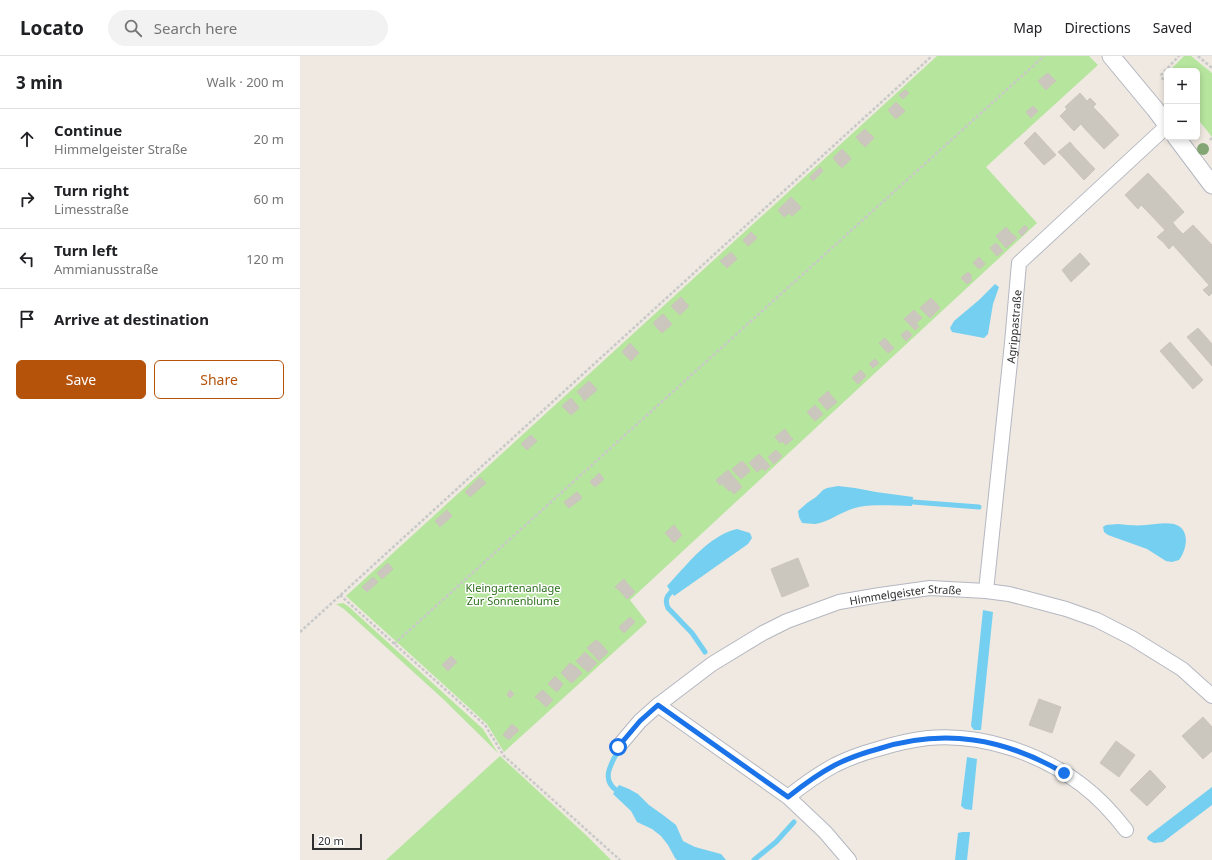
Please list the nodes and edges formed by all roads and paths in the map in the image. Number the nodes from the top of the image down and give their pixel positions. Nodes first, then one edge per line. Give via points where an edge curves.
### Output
1 (932, 56) edge
2 (1044, 56) edge
3 (1111, 56) edge
4 (1179, 56) edge
5 (1198, 56) edge
6 (1212, 68) edge
7 (1163, 80) dead end
8 (1164, 122) edge
9 (1164, 129) edge
10 (1178, 140) edge
11 (1212, 185) edge
12 (986, 591) junction
13 (340, 595) junction
14 (300, 632) edge
15 (394, 644) junction
16 (1212, 696) edge
17 (658, 705) junction
18 (618, 747) dead end
19 (788, 797) junction
20 (1126, 830) dead end
21 (620, 860) edge
22 (849, 860) edge

1 - 13 path
2 - 15 path
3 - 8 street
4 - 7 path via 1161,75
5 - 6 path
9 - 12 street, Agrippastraße via 1019,264
10 - 11 street
12 - 16 street, Himmelgeister Straße via 1009,594 1097,620 1182,669
12 - 17 street, Himmelgeister Straße via 930,588 880,594 828,605 763,633 712,664
13 - 14 path
13 - 15 path
15 - 21 path via 485,725 504,756
17 - 18 street, Himmelgeister Straße
17 - 19 street
19 - 20 street via 820,774 852,757 913,740 961,738 999,745 1046,762 1100,800
19 - 22 street via 825,832

